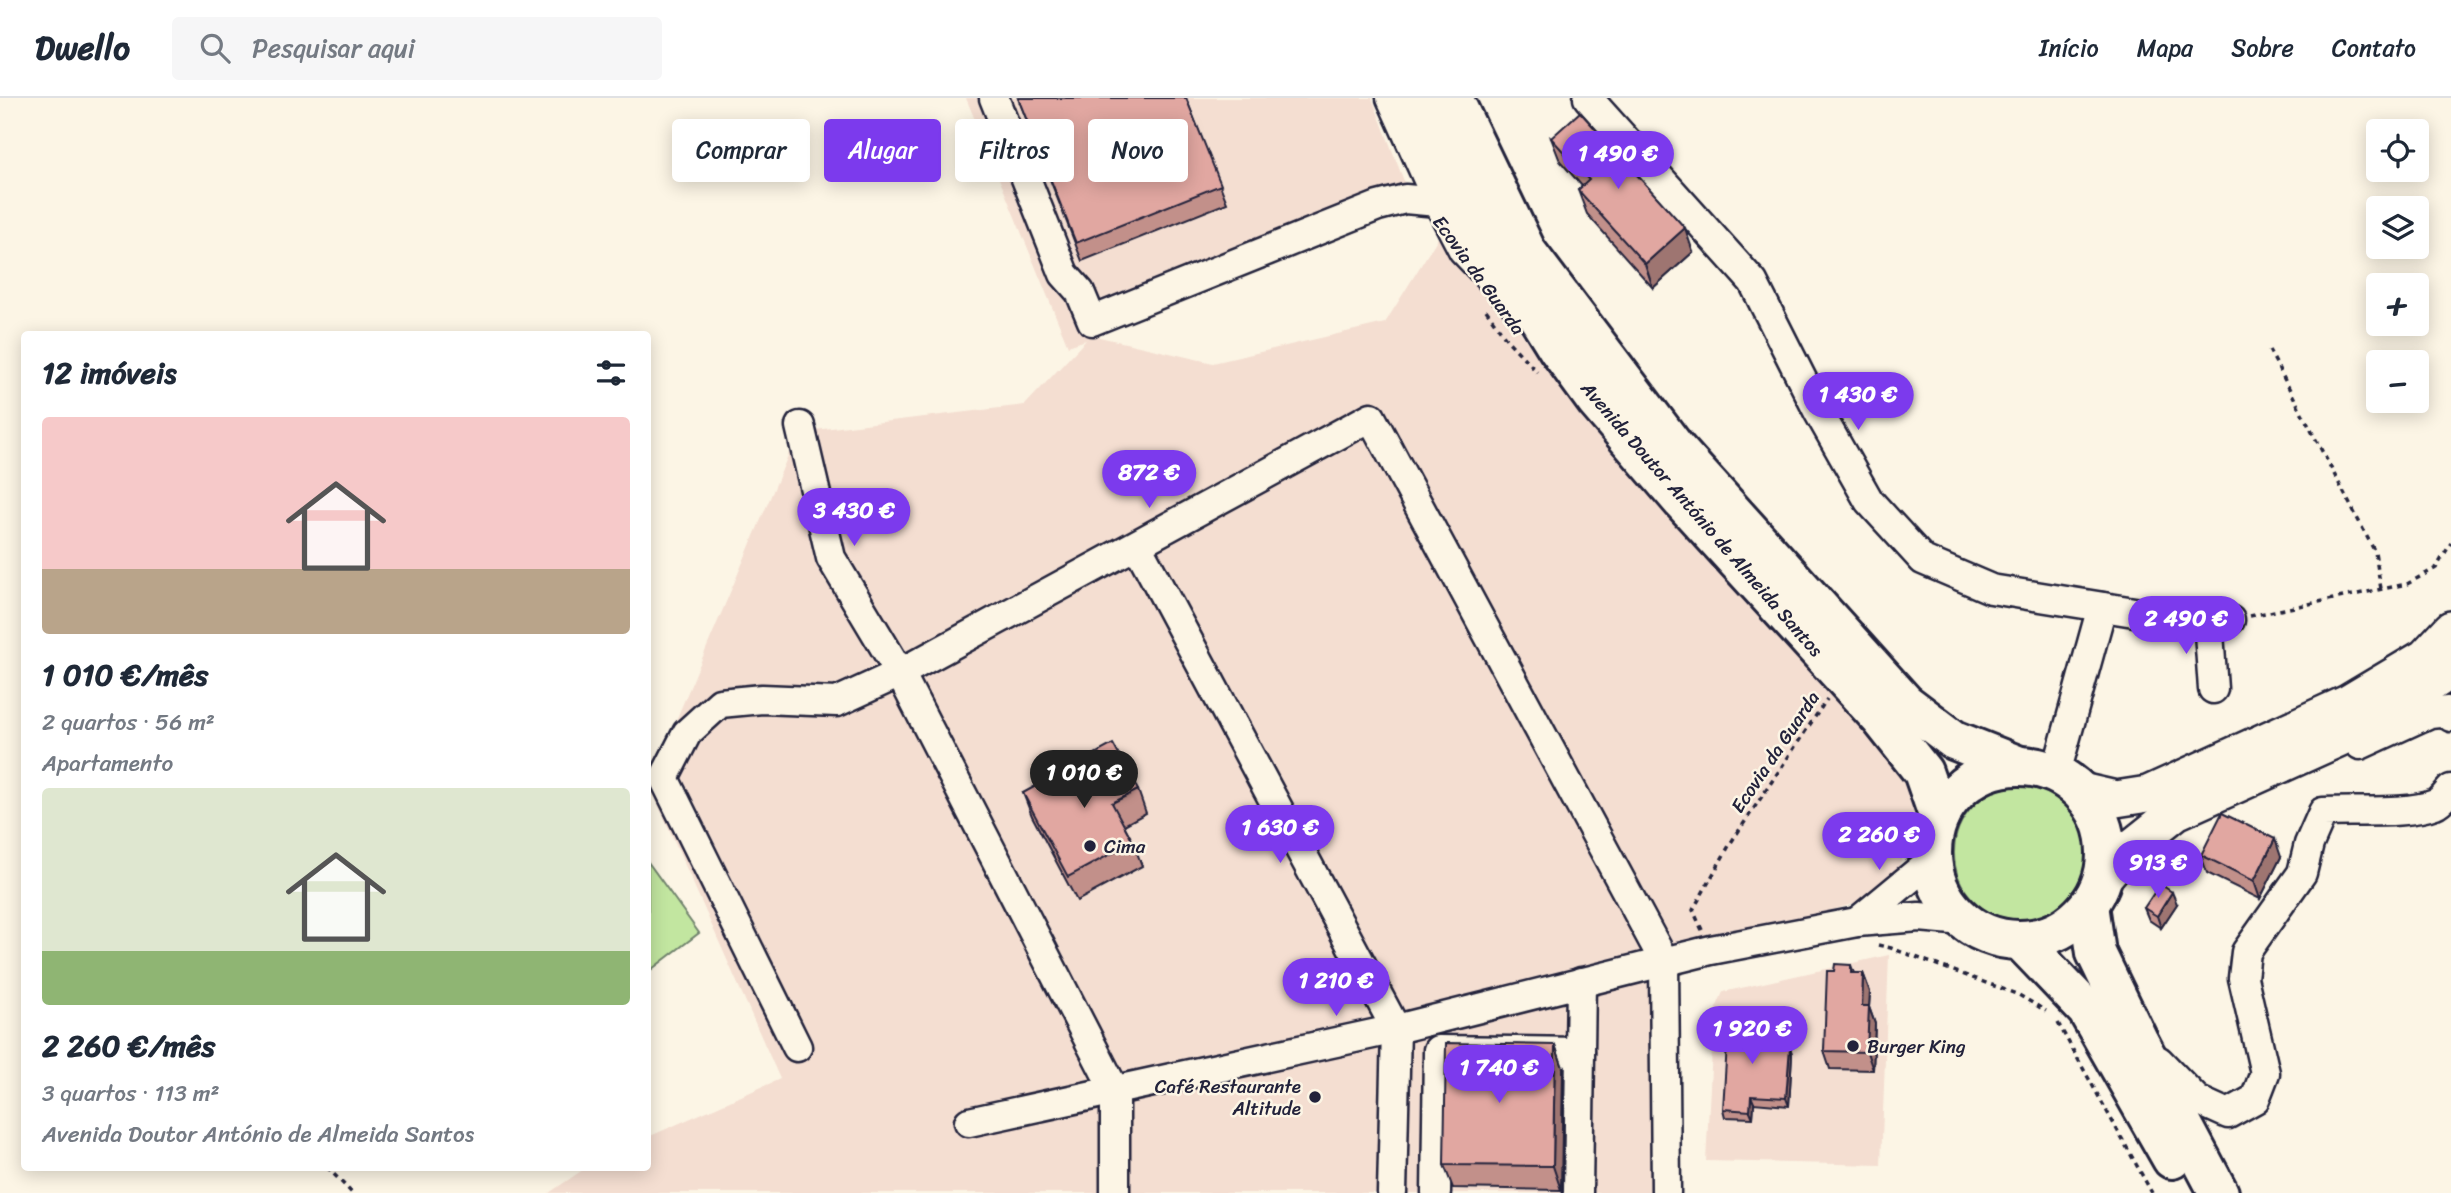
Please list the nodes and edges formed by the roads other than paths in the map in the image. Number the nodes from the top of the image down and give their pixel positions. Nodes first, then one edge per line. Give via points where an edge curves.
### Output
1 (994, 98) edge
2 (1391, 98) edge
3 (1419, 98) edge
4 (1453, 98) edge
5 (1588, 98) edge
6 (1415, 153) junction
7 (1438, 202) junction
8 (1378, 206) junction
9 (1551, 364) junction
10 (800, 426) dead end
11 (1137, 545) junction
12 (2102, 607) junction
13 (2451, 629) edge
14 (2451, 667) edge
15 (900, 673) junction
16 (2213, 689) dead end
17 (2449, 714) edge
18 (2017, 765) junction
19 (2267, 771) junction
20 (2069, 782) junction
21 (2451, 789) edge
22 (1939, 818) junction
23 (1932, 860) junction
24 (2096, 892) junction
25 (1964, 921) junction
26 (1861, 932) junction
27 (2021, 940) junction
28 (1664, 961) junction
29 (1581, 982) junction
30 (1396, 1029) junction
31 (2139, 1042) junction
32 (797, 1047) dead end
33 (1580, 1052) junction
34 (1115, 1091) junction
35 (969, 1122) dead end
36 (1115, 1193) edge
37 (1392, 1193) edge
38 (1436, 1193) edge
39 (1578, 1193) edge
40 (1666, 1193) edge
41 (2188, 1193) edge
42 (2218, 1193) edge

1 - 8 street via 1064,274 1080,292 1092,321
2 - 6 street
3 - 9 highway, Avenida Doutor António de Almeida Santos
4 - 18 highway, Avenida Doutor António de Almeida Santos via 1527,252 1676,449 1905,703 1954,740
5 - 12 street via 1753,282 1869,501 1923,561 1991,589
6 - 7 street
6 - 8 street via 1395,188
7 - 8 street via 1405,199
7 - 9 street via 1463,250
9 - 22 highway, Avenida Doutor António de Almeida Santos via 1596,401 1881,719 1923,772
10 - 15 street via 831,558
11 - 15 street
11 - 28 street via 1371,417
11 - 30 street
12 - 16 street via 2159,617 2219,620
12 - 20 street
13 - 20 main road via 2425,657 2348,703 2148,794 2116,799
14 - 19 main road via 2367,726
15 - 32 street via 837,702 762,699 720,704 687,733 664,778
15 - 34 street
17 - 19 street via 2430,713 2325,761
18 - 20 highway via 2037,767
18 - 22 highway via 1970,780
19 - 24 main road via 2176,812 2127,851
20 - 24 highway via 2096,810 2104,832 2107,855
21 - 31 street via 2437,804 2401,811 2323,813 2308,844 2302,873 2246,952 2243,978 2265,1073 2255,1099 2228,1114 2197,1100
22 - 23 highway
23 - 25 highway via 1942,893
23 - 26 street
24 - 27 highway via 2070,924 2047,936
24 - 31 highway via 2096,953
25 - 26 street via 1919,917
25 - 27 highway via 2000,939
26 - 28 street via 1711,950
27 - 41 highway via 2087,1010
28 - 29 street
28 - 40 street
29 - 30 street
29 - 33 street
30 - 34 street
30 - 37 street
31 - 42 highway
33 - 38 street via 1438,1050
33 - 39 street
34 - 35 street
34 - 36 street

